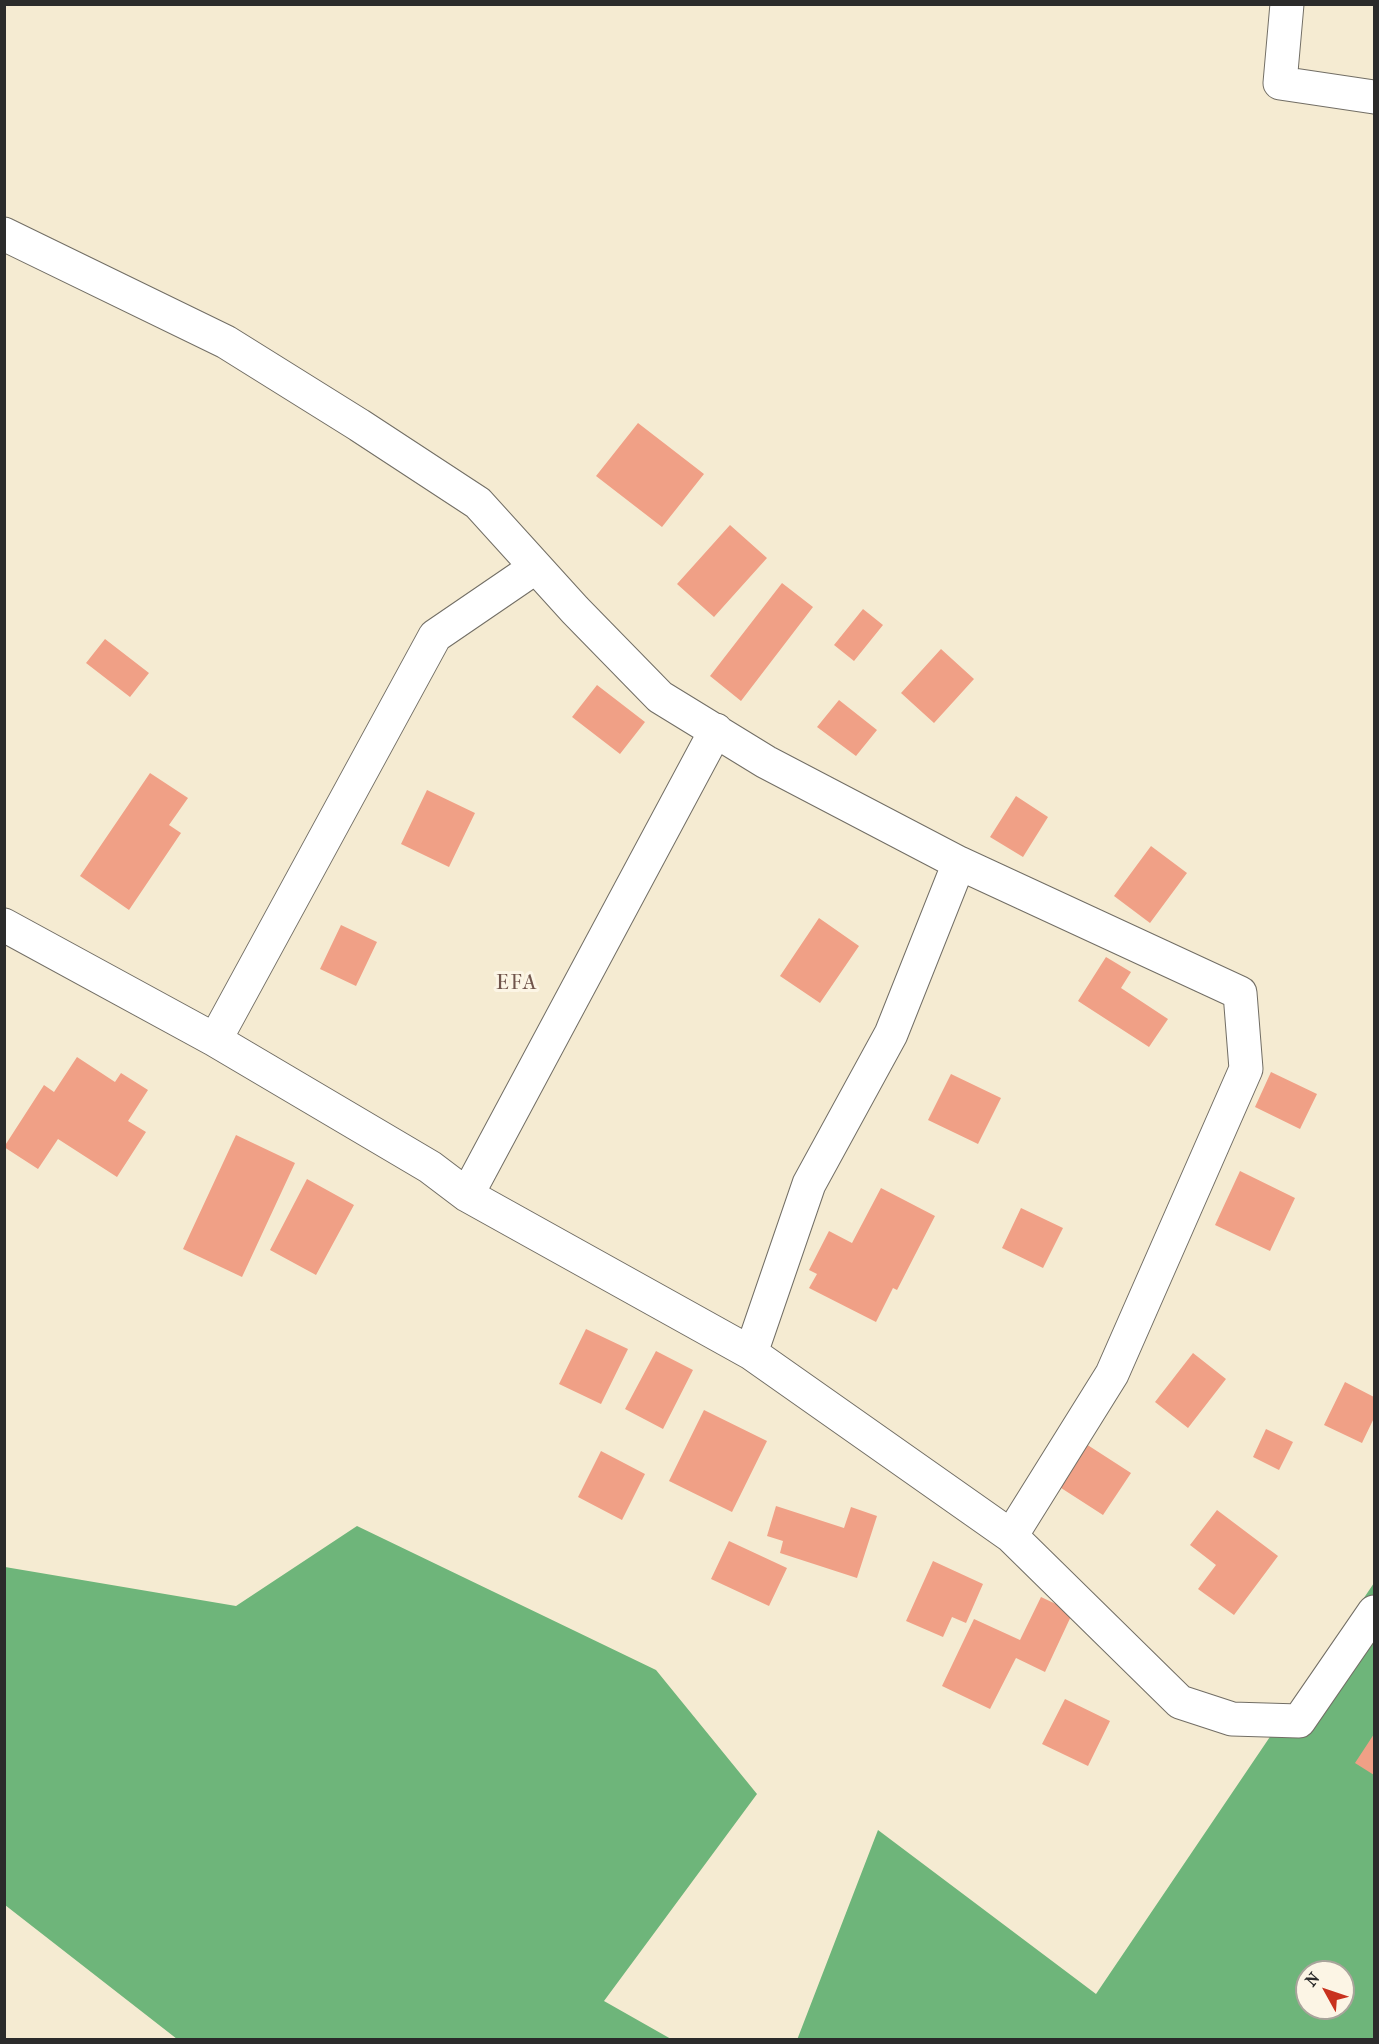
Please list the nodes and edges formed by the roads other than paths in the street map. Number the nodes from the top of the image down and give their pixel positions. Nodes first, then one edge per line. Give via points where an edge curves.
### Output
1 (1287, 4) edge
2 (1374, 97) edge
3 (4, 234) edge
4 (536, 567) junction
5 (716, 730) junction
6 (959, 863) junction
7 (4, 925) edge
8 (215, 1040) junction
9 (467, 1195) junction
10 (752, 1353) junction
11 (1011, 1536) junction
12 (1374, 1612) edge

1 - 2 street via 1280,82
3 - 4 street via 226,342 308,392 478,503
4 - 5 street via 660,697
4 - 8 street via 435,636
5 - 6 street via 766,762
5 - 9 street
6 - 10 street via 891,1034 809,1184
6 - 11 street via 1240,993 1246,1070 1112,1374
7 - 8 street
8 - 9 street via 430,1167
9 - 10 street
10 - 11 street
11 - 12 street via 1180,1702 1232,1719 1299,1721

